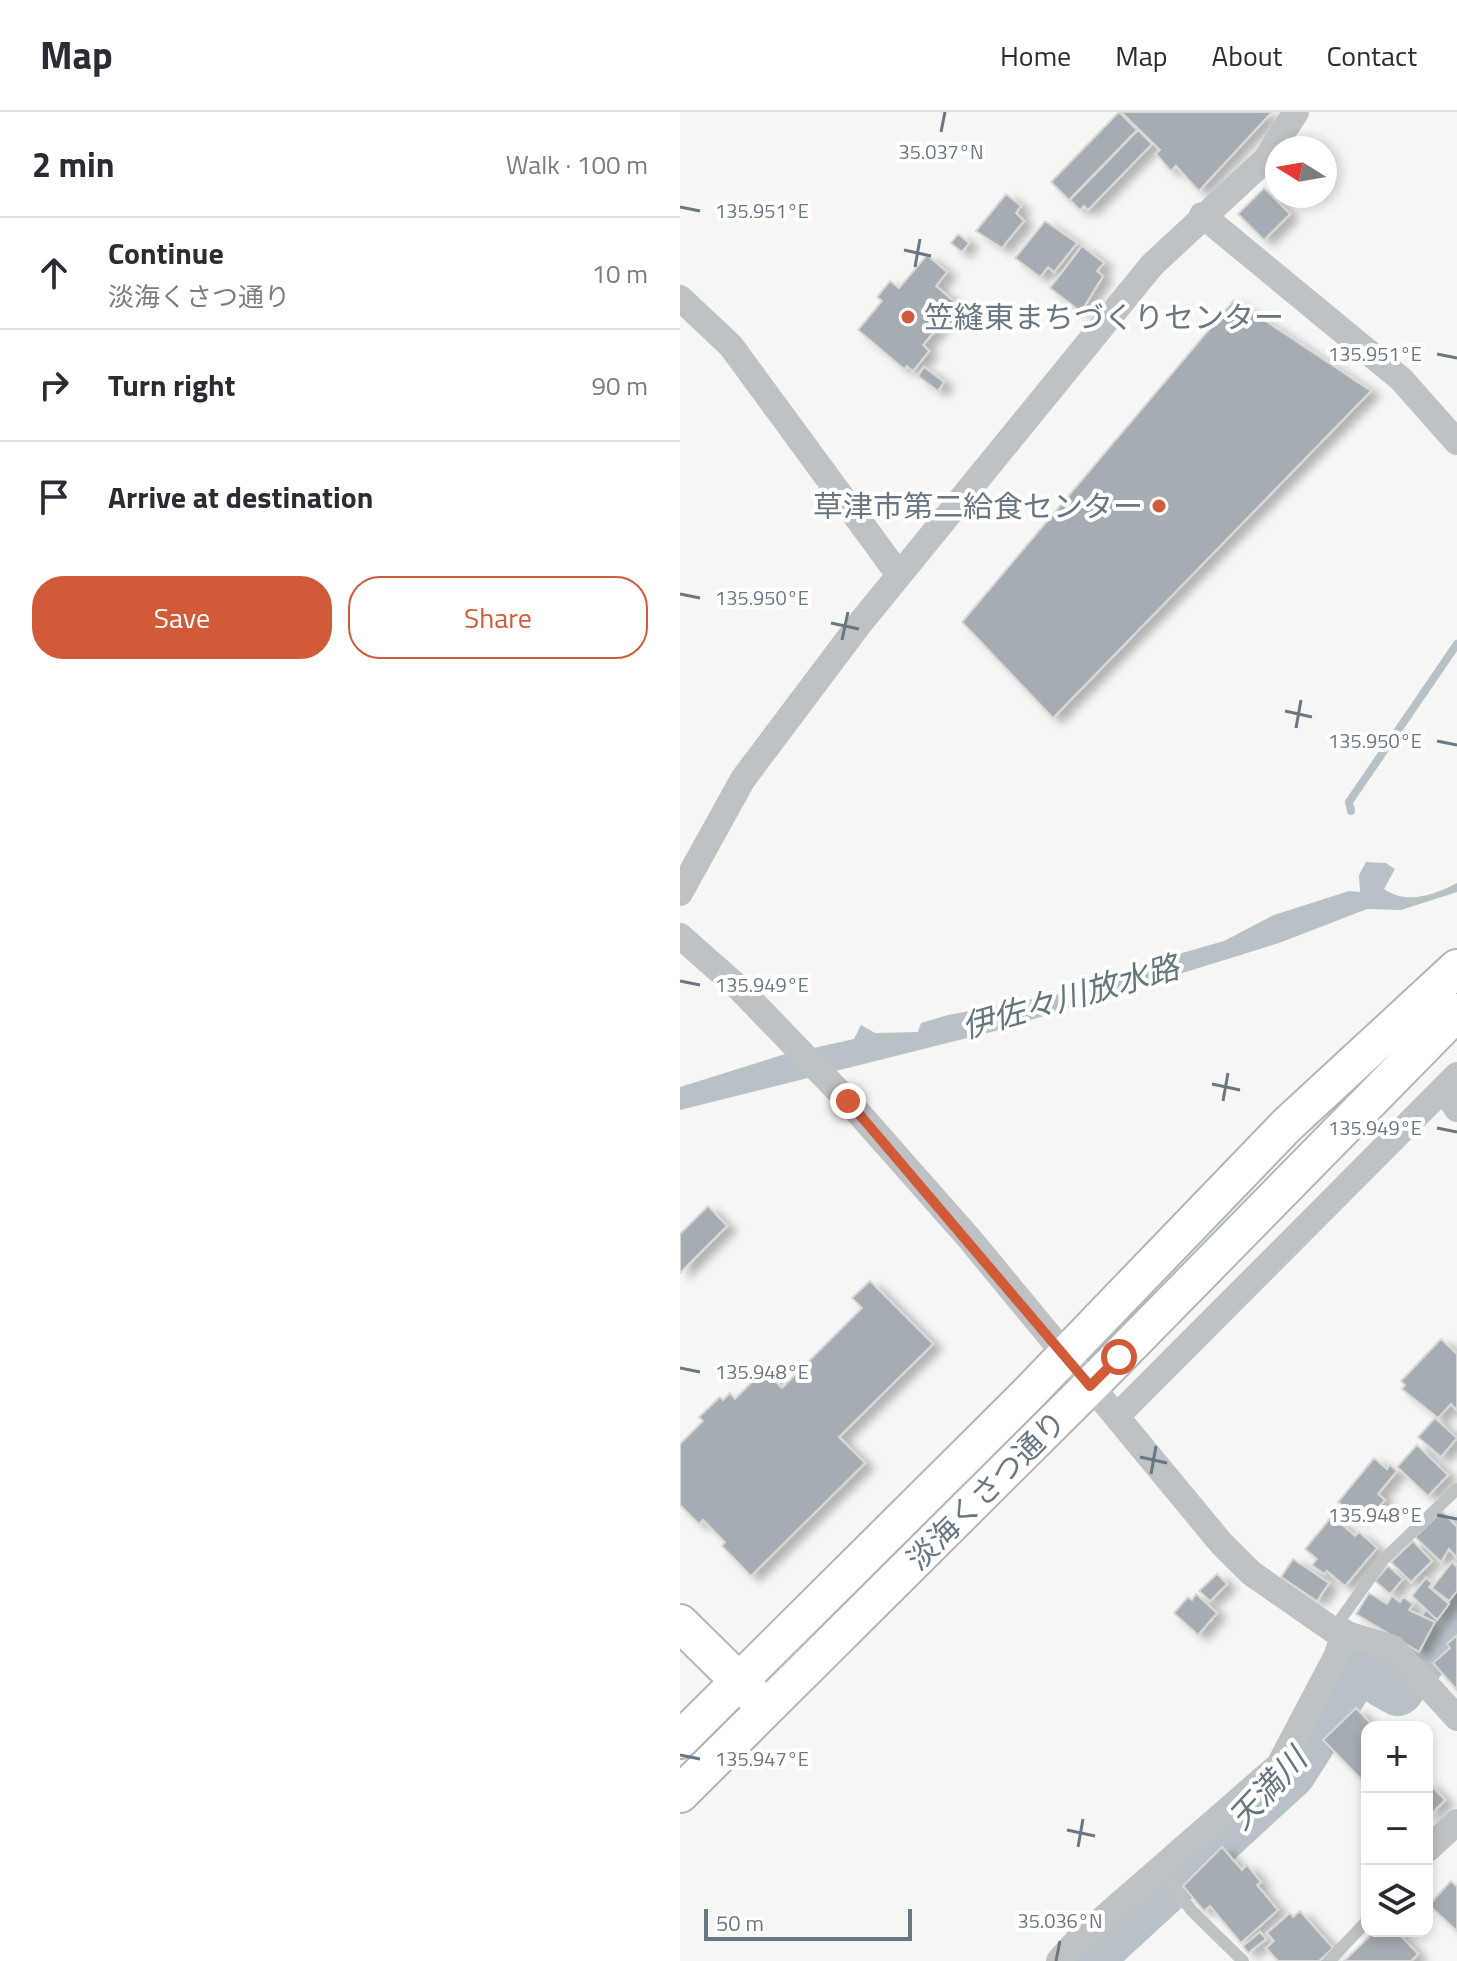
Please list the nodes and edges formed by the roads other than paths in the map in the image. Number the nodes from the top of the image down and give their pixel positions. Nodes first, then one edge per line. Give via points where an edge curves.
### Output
1 (1296, 112) edge
2 (1202, 215) junction
3 (680, 298) edge
4 (1457, 442) edge
5 (899, 575) junction
6 (680, 893) edge
7 (680, 936) edge
8 (1457, 968) edge
9 (1457, 1012) edge
10 (1452, 1091) edge
11 (1064, 1356) junction
12 (1090, 1386) junction
13 (1117, 1416) junction
14 (1457, 1489) edge
15 (680, 1623) edge
16 (1339, 1631) junction
17 (737, 1680) junction
18 (767, 1708) junction
19 (1457, 1718) edge
20 (680, 1740) edge
21 (680, 1794) edge
22 (1457, 1822) edge
23 (1433, 1844) edge
24 (1159, 1870) junction
25 (1361, 1927) edge
26 (1059, 1961) edge
27 (1243, 1961) edge
28 (1329, 1961) edge

1 - 2 street via 1266,159
2 - 4 street via 1401,379
2 - 5 street via 1152,265
3 - 5 street via 731,346
5 - 6 street via 743,779
7 - 11 street via 848,1101
8 - 11 street, 淡海くさつ通り via 1287,1125
9 - 12 street, 淡海くさつ通り
10 - 13 street
11 - 12 street
11 - 17 street, 淡海くさつ通り
12 - 13 street
12 - 18 street, 淡海くさつ通り
13 - 16 street via 1251,1573
14 - 16 lane via 1383,1560
15 - 17 street
16 - 19 street via 1393,1648
16 - 24 street via 1337,1655 1279,1765
17 - 18 street
17 - 20 street, 淡海くさつ通り
18 - 21 street, 淡海くさつ通り
22 - 23 street
24 - 26 street
24 - 27 lane
25 - 28 lane

